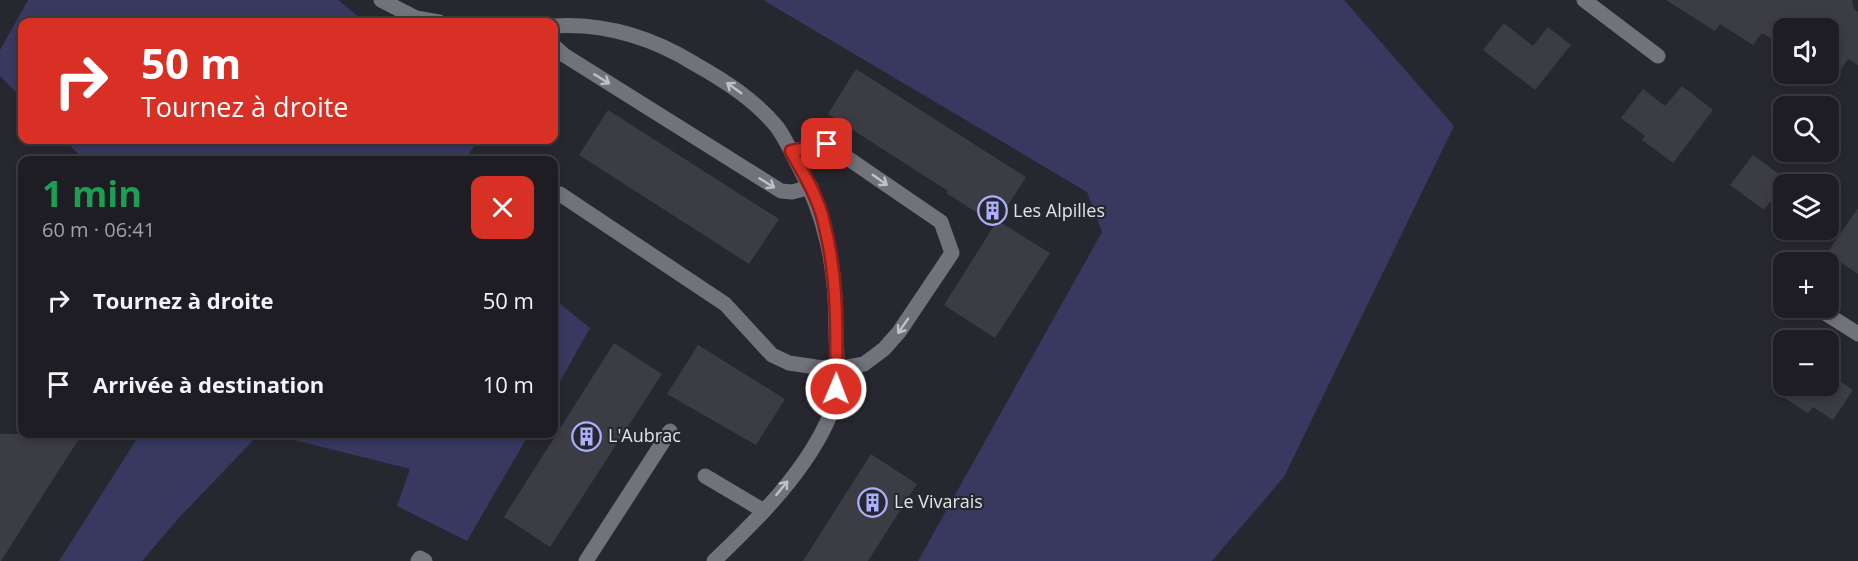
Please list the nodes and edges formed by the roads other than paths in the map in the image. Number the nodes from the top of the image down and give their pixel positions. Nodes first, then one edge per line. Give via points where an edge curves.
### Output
1 (381, 0) edge
2 (1584, 0) edge
3 (416, 18) edge
4 (558, 26) edge
5 (558, 50) edge
6 (1658, 56) dead end
7 (791, 151) junction
8 (811, 187) junction
9 (560, 194) dead end
10 (1833, 318) edge
11 (1858, 334) edge
12 (836, 369) junction
13 (670, 431) dead end
14 (705, 476) dead end
15 (764, 511) junction
16 (418, 561) edge
17 (425, 561) edge
18 (586, 561) edge
19 (714, 561) edge

1 - 3 street
2 - 6 street
7 -> 4 street via 777,128 749,99 684,57 638,36 611,29 580,24
5 -> 8 street via 781,191
7 - 8 street
7 -> 12 street via 827,144 941,222 952,253 884,349 864,364
8 - 12 street via 824,221 836,287
9 - 12 street via 725,304 772,355 789,363
10 - 11 street
15 -> 12 street via 811,453 832,412
13 - 18 street
14 - 15 street
15 - 19 street
16 - 17 street

